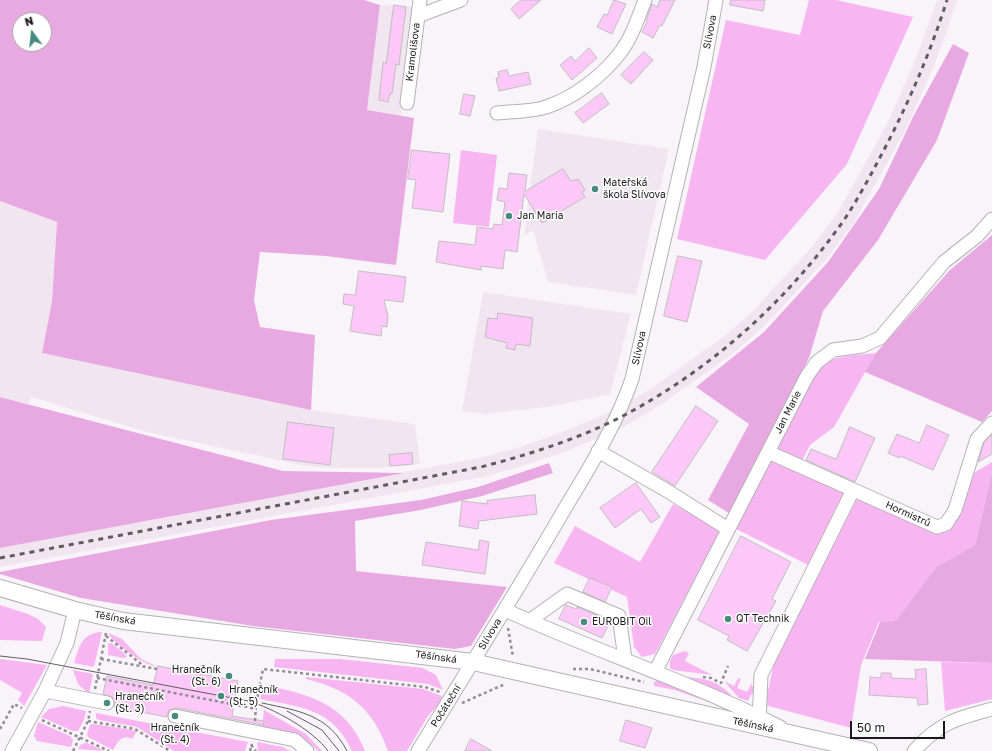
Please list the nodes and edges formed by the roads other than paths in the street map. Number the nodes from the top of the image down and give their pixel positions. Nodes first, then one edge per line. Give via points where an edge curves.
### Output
1 (420, 0) edge
2 (461, 0) edge
3 (645, 0) edge
4 (716, 0) edge
5 (418, 16) junction
6 (407, 103) dead end
7 (497, 113) dead end
8 (992, 219) edge
9 (992, 423) edge
10 (598, 451) junction
11 (768, 452) junction
12 (853, 490) junction
13 (728, 529) junction
14 (0, 588) edge
15 (75, 610) junction
16 (505, 610) junction
17 (529, 621) junction
18 (624, 659) junction
19 (473, 662) junction
20 (655, 672) junction
21 (45, 691) junction
22 (107, 703) dead end
23 (992, 709) edge
24 (175, 716) dead end
25 (760, 722) junction
26 (16, 749) edge
27 (307, 751) edge
28 (418, 751) edge
29 (869, 751) edge
30 (914, 751) edge

1 - 5 street, Kramolišova
2 - 5 street
3 - 7 street via 635,27 620,53 596,77 570,97 545,108
4 - 10 street, Slívova via 704,67 632,379 621,408
5 - 6 street, Kramolišova
8 - 11 street, Jan Marie via 977,236 944,262 880,338 862,346 833,350 817,362 806,376
9 - 12 street, Hormistrů via 977,439 955,510 946,524 937,527
10 - 13 street
10 - 16 street, Slívova
11 - 12 street, Hormistrů
11 - 13 street, Jan Marie
12 - 25 street via 761,675
13 - 20 street, Jan Marie
14 - 15 main road, Těšínská
15 - 19 main road, Těšínská via 146,624
15 - 21 street via 67,643
16 - 17 street
16 - 19 street, Slívova
17 - 18 street
17 - 18 street via 568,594 619,616
18 - 20 street
19 - 25 main road, Těšínská via 512,663
19 - 28 street, Počáteční
20 - 25 street
21 - 22 street
21 - 26 street
23 - 30 street via 945,724
24 - 27 street via 295,740
25 - 29 main road, Těšínská via 794,734

